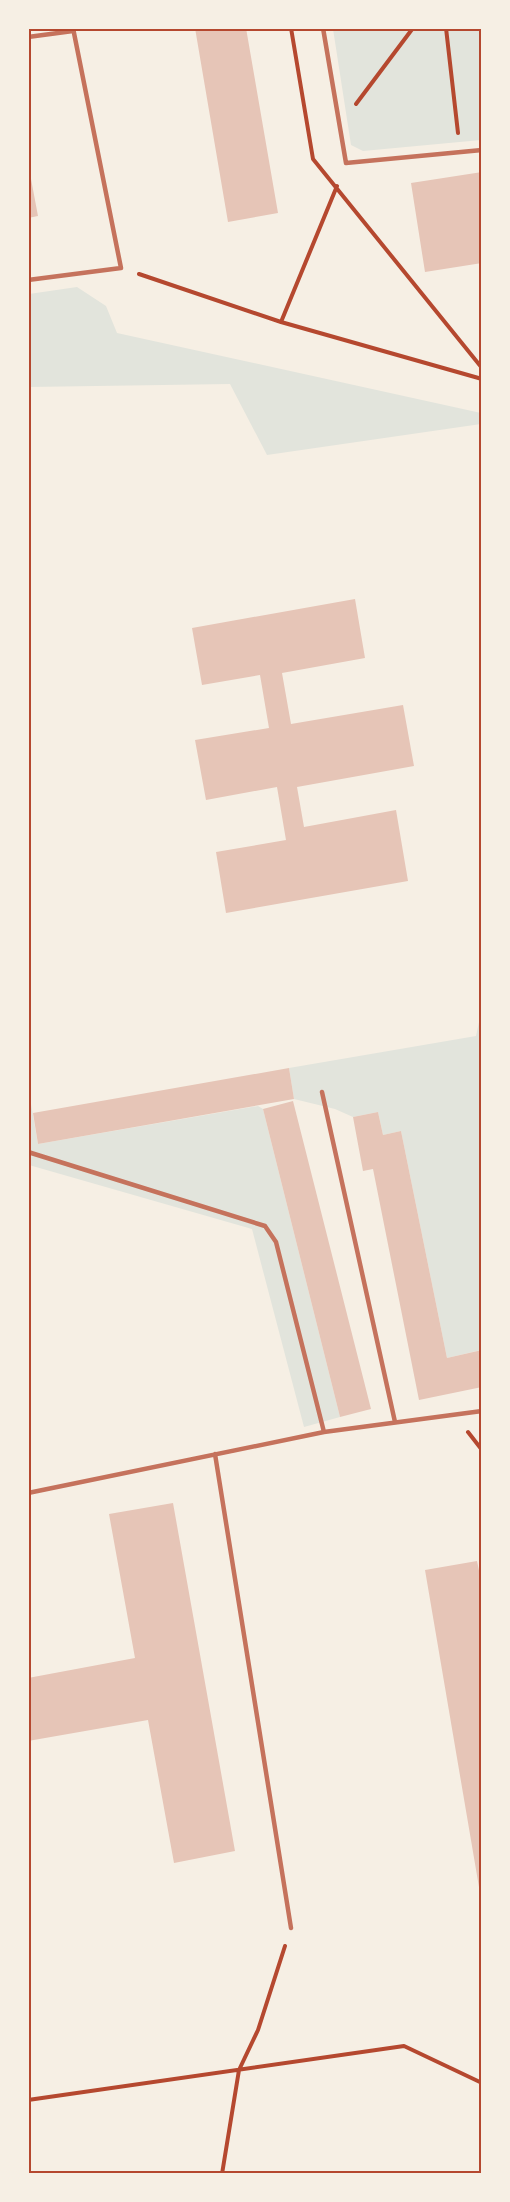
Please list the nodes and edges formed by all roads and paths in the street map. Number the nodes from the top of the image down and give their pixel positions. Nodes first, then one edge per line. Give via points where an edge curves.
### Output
1 (291, 28) edge
2 (323, 28) edge
3 (413, 28) edge
4 (446, 28) edge
5 (73, 30) edge
6 (28, 37) edge
7 (340, 125) junction
8 (482, 150) edge
9 (460, 152) junction
10 (346, 163) junction
11 (336, 188) junction
12 (121, 268) junction
13 (28, 280) edge
14 (281, 322) junction
15 (482, 368) edge
16 (482, 379) edge
17 (322, 1092) dead end
18 (28, 1152) edge
19 (482, 1411) edge
20 (395, 1422) junction
21 (324, 1432) junction
22 (214, 1454) junction
23 (28, 1493) edge
24 (291, 1928) joint
25 (239, 2070) junction
26 (482, 2083) edge
27 (28, 2100) edge
28 (222, 2174) edge

1 - 11 path via 313,159
2 - 7 lane
3 - 7 path
4 - 9 path
5 - 6 lane
5 - 12 lane
7 - 10 lane
8 - 9 lane
9 - 10 lane
10 - 11 path
11 - 14 path
11 - 15 path
12 - 13 lane
12 - 14 path
14 - 16 path
17 - 20 lane
18 - 21 lane via 265,1226 276,1242
19 - 20 lane
20 - 21 lane
21 - 22 lane
22 - 23 lane
22 - 24 lane
24 - 25 path via 258,2030
25 - 26 path via 404,2046
25 - 27 path
25 - 28 path

